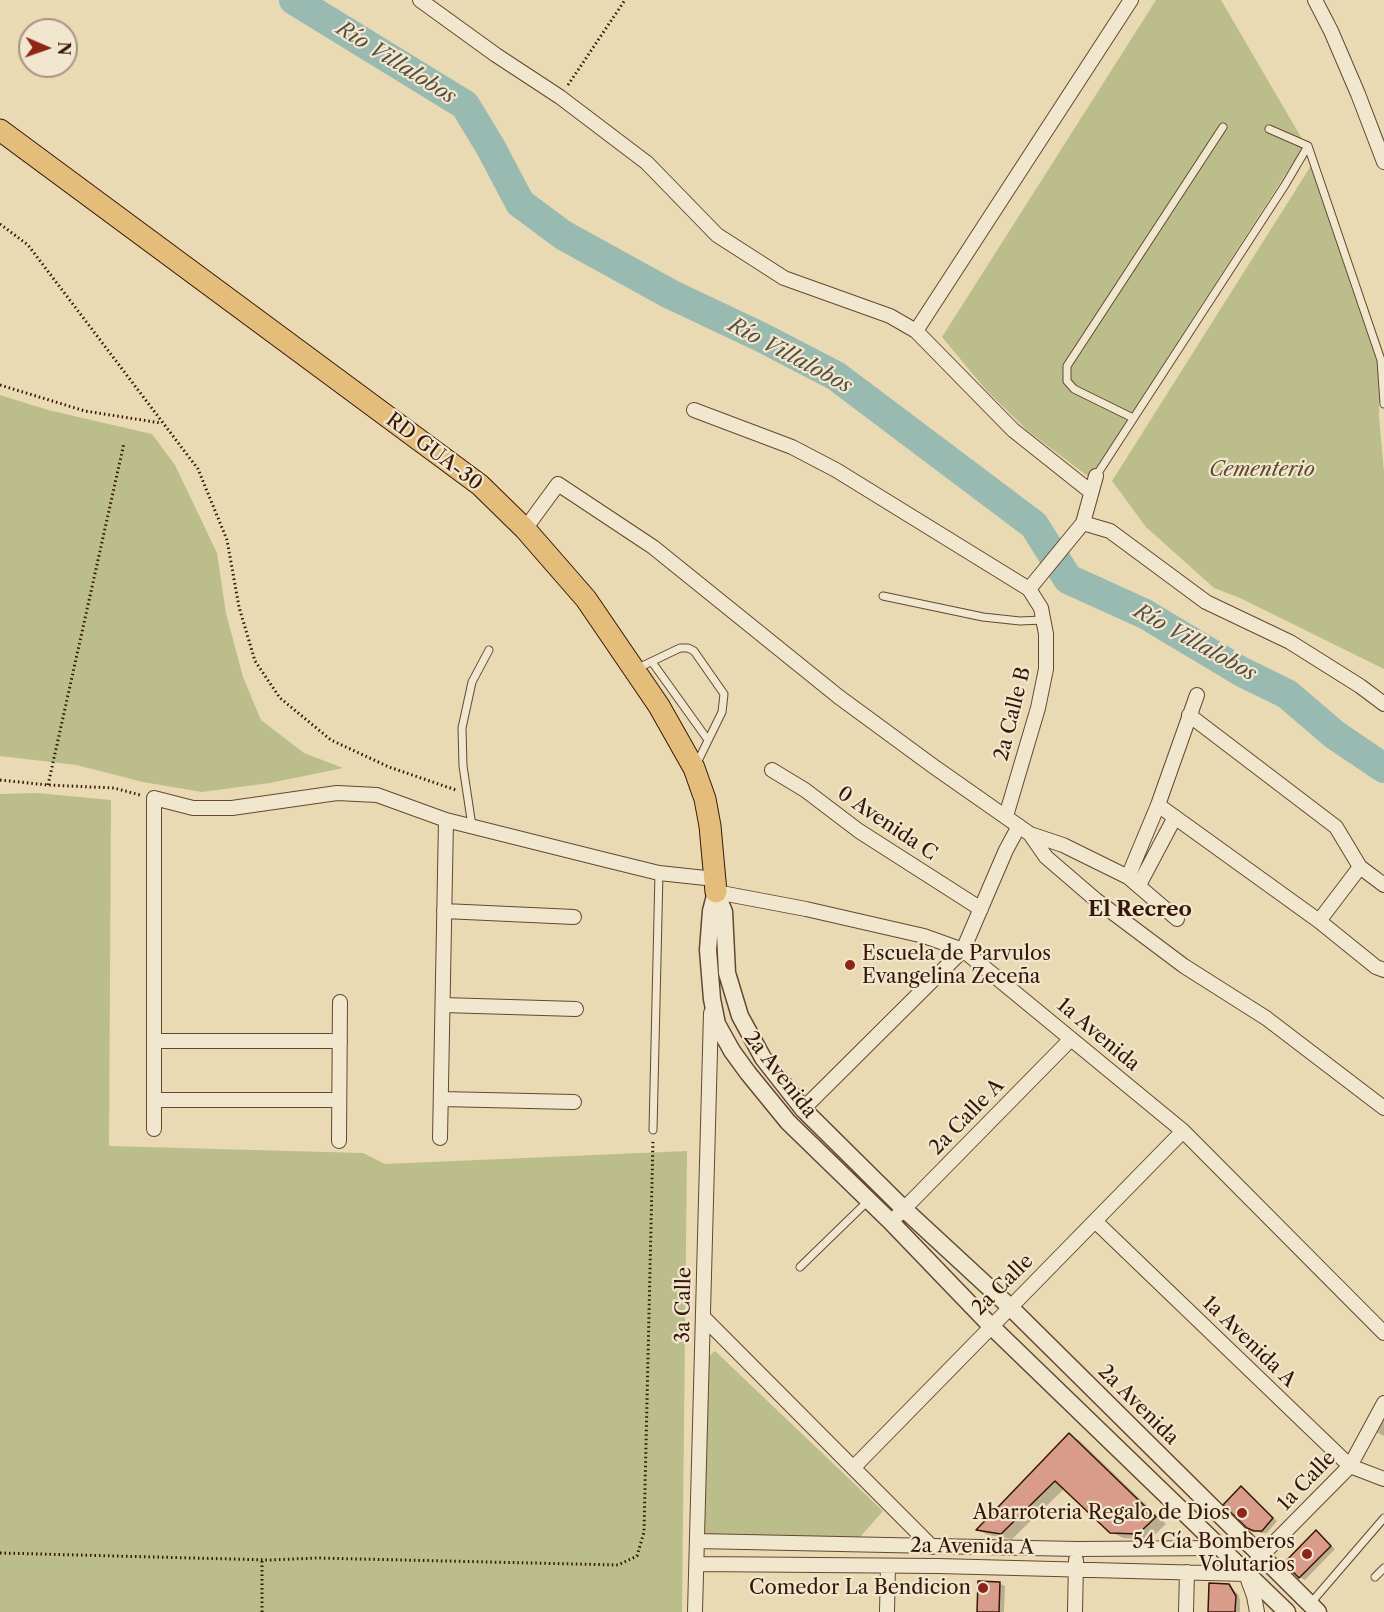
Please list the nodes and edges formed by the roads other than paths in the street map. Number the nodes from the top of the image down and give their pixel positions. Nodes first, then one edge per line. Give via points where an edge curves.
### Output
1 (420, 0) edge
2 (1131, 0) edge
3 (1315, 0) edge
4 (1222, 127) dead end
5 (1269, 129) dead end
6 (0, 130) edge
7 (1308, 146) junction
8 (1384, 162) edge
9 (916, 331) junction
10 (1384, 404) edge
11 (694, 410) dead end
12 (1133, 418) junction
13 (1096, 476) joint
14 (1091, 492) junction
15 (1082, 526) junction
16 (525, 529) junction
17 (1029, 589) junction
18 (883, 596) dead end
19 (1043, 620) junction
20 (489, 650) dead end
21 (643, 666) junction
22 (1197, 695) dead end
23 (1384, 704) edge
24 (1190, 715) junction
25 (708, 741) junction
26 (694, 768) junction
27 (772, 770) dead end
28 (1158, 805) junction
29 (1006, 816) junction
30 (1175, 817) junction
31 (446, 820) junction
32 (472, 826) junction
33 (1024, 830) junction
34 (1360, 867) junction
35 (660, 873) junction
36 (1133, 881) junction
37 (716, 885) junction
38 (1384, 885) edge
39 (981, 909) junction
40 (444, 911) junction
41 (574, 917) dead end
42 (1177, 919) dead end
43 (1319, 921) junction
44 (963, 950) junction
45 (1384, 970) edge
46 (732, 995) junction
47 (712, 999) junction
48 (340, 1002) dead end
49 (443, 1005) junction
50 (576, 1009) dead end
51 (1071, 1039) junction
52 (154, 1041) junction
53 (340, 1041) junction
54 (154, 1100) junction
55 (339, 1100) junction
56 (441, 1100) junction
57 (574, 1102) dead end
58 (1384, 1108) edge
59 (803, 1109) junction
60 (154, 1129) dead end
61 (653, 1130) road end
62 (1182, 1131) junction
63 (441, 1138) dead end
64 (339, 1141) dead end
65 (869, 1200) junction
66 (904, 1209) junction
67 (890, 1221) junction
68 (1095, 1221) junction
69 (800, 1267) dead end
70 (1009, 1306) junction
71 (703, 1317) junction
72 (991, 1326) junction
73 (1384, 1333) edge
74 (1384, 1402) edge
75 (1350, 1466) junction
76 (852, 1468) junction
77 (1384, 1479) edge
78 (1384, 1518) edge
79 (698, 1541) junction
80 (932, 1547) junction
81 (1220, 1548) junction
82 (1077, 1549) junction
83 (1261, 1556) junction
84 (697, 1564) junction
85 (888, 1566) junction
86 (1384, 1568) edge
87 (1076, 1569) junction
88 (1187, 1572) junction
89 (1246, 1574) junction
90 (1375, 1577) dead end
91 (1314, 1608) edge
92 (695, 1612) edge
93 (887, 1612) edge
94 (1075, 1612) edge
95 (1186, 1612) edge
96 (1257, 1612) edge
97 (1287, 1612) edge

1 - 9 street via 647,163 717,235 784,278 890,316
2 - 9 street
3 - 8 street
4 - 12 lane via 1067,366 1067,381 1074,389
5 - 7 lane
6 - 16 main road, RD GUA-30 via 480,485
7 - 10 lane via 1381,360
7 - 12 lane
9 - 14 street via 1013,430
11 - 17 street via 792,447 836,470
12 - 13 lane
13 - 14 street
14 - 15 street
15 - 17 street
15 - 23 street via 1110,531 1206,602 1290,642
16 - 21 main road, RD GUA-30
16 - 29 street via 558,484 653,547 839,697
17 - 19 street, 2a Calle B via 1041,608
18 - 19 lane via 983,617
19 - 29 street, 2a Calle B via 1046,669
20 - 32 lane via 472,682 462,728
21 - 25 lane
21 - 25 lane via 680,648 694,651 724,694 722,712
21 - 26 main road, RD GUA-30 via 659,706
22 - 24 street
24 - 28 street
24 - 34 street via 1336,827
25 - 26 lane
26 - 37 main road, RD GUA-30 via 705,799
27 - 39 street, 0 Avenida C
28 - 30 street
28 - 36 street
29 - 33 street
30 - 36 street
30 - 43 street
31 - 32 street, 1a Avenida
31 - 40 street
31 - 52 street, 1a Avenida via 377,795 338,794 232,808 193,808 154,798
32 - 35 street, 1a Avenida
33 - 36 street
33 - 39 street via 1006,850
33 - 58 street via 1046,858 1096,900 1184,966 1266,1018
34 - 38 street
34 - 43 street
35 - 37 street, 1a Avenida
35 - 61 lane
36 - 42 street
37 - 44 street, 1a Avenida via 924,936
37 - 46 street, 2a Avenida via 724,912
37 - 47 street, 2a Avenida via 708,950
39 - 44 street
40 - 41 street
40 - 49 street
43 - 45 street
44 - 51 street, 1a Avenida
44 - 59 street
46 - 47 street
46 - 59 street, 2a Avenida via 763,1058
47 - 65 street, 2a Avenida via 717,1024 748,1074 788,1122
47 - 71 street, 3a Calle
48 - 53 street
49 - 50 street
49 - 56 street
51 - 62 street, 1a Avenida
51 - 66 street, 2a Calle A
52 - 53 street
52 - 54 street
53 - 55 street
54 - 55 street
54 - 60 street
55 - 64 street
56 - 57 street
56 - 63 street
59 - 66 street, 2a Avenida
62 - 68 street, 2a Calle
62 - 73 street, 1a Avenida
65 - 67 street, 2a Avenida
65 - 69 lane
66 - 67 street, 2a Calle A
66 - 70 street, 2a Avenida
67 - 72 street, 2a Avenida
68 - 70 street, 2a Calle
68 - 75 street, 1a Avenida A
70 - 72 street, 2a Calle
70 - 83 street, 2a Avenida
71 - 76 street, 2a Avenida A
71 - 79 street, 3a Calle
72 - 76 street, 2a Calle
72 - 81 street, 2a Avenida
74 - 75 street, 1a Calle
75 - 77 street, 1a Avenida A
75 - 83 street, 1a Calle
76 - 80 street, 2a Avenida A
78 - 91 lane
79 - 80 street, 2a Avenida A
79 - 84 street, 3a Calle
80 - 82 street, 2a Avenida A
81 - 82 street, 2a Avenida A
81 - 89 street, 2a Avenida
82 - 87 street
83 - 89 street, 1a Calle
83 - 91 street, 2a Avenida
84 - 85 street, 2a Avenida A
84 - 92 street, 3a Calle
85 - 87 street, 2a Avenida A
85 - 93 street
86 - 90 lane
87 - 88 street, 2a Avenida A
87 - 94 street
88 - 89 street, 2a Avenida A
88 - 95 street
89 - 96 street
89 - 97 street, 2a Avenida

